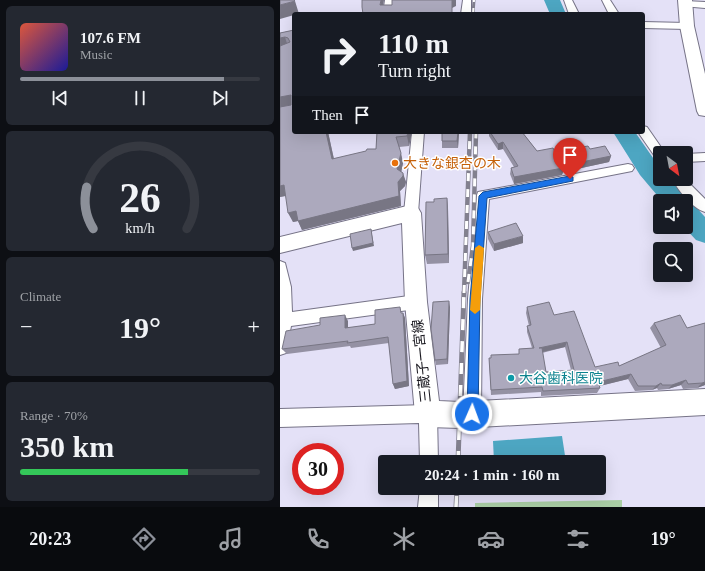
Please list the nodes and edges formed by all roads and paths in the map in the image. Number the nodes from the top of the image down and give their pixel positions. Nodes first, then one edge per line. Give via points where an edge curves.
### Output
1 (389, 0) edge
2 (467, 0) edge
3 (568, 0) edge
4 (606, 0) edge
5 (685, 2) edge
6 (705, 5) edge
7 (388, 12) edge
8 (466, 12) edge
9 (573, 12) edge
10 (613, 12) edge
11 (645, 25) edge
12 (687, 26) junction
13 (705, 110) edge
14 (645, 133) edge
15 (418, 134) edge
16 (654, 146) edge
17 (705, 157) edge
18 (693, 158) edge
19 (628, 168) dead end
20 (683, 186) edge
21 (705, 207) edge
22 (411, 213) junction
23 (280, 245) edge
24 (280, 267) edge
25 (416, 302) junction
26 (285, 320) junction
27 (280, 348) edge
28 (705, 402) edge
29 (428, 414) junction
30 (472, 414) junction
31 (280, 418) edge
32 (429, 455) edge
33 (429, 495) edge
34 (428, 507) edge

1 - 7 street
2 - 8 street
3 - 9 street
4 - 10 street
5 - 6 street
5 - 12 main road
11 - 12 street
12 - 13 main road
14 - 16 street
15 - 22 street
17 - 18 street
19 - 30 street via 483,196 475,299
20 - 21 street
22 - 23 main road
22 - 25 main road, 三蔵子一宮線
24 - 26 street via 285,283
25 - 26 street
25 - 29 main road, 三蔵子一宮線
26 - 27 street
28 - 30 main road, 三蔵子一宮線
29 - 30 main road, 三蔵子一宮線
29 - 31 street
29 - 32 street
33 - 34 street

